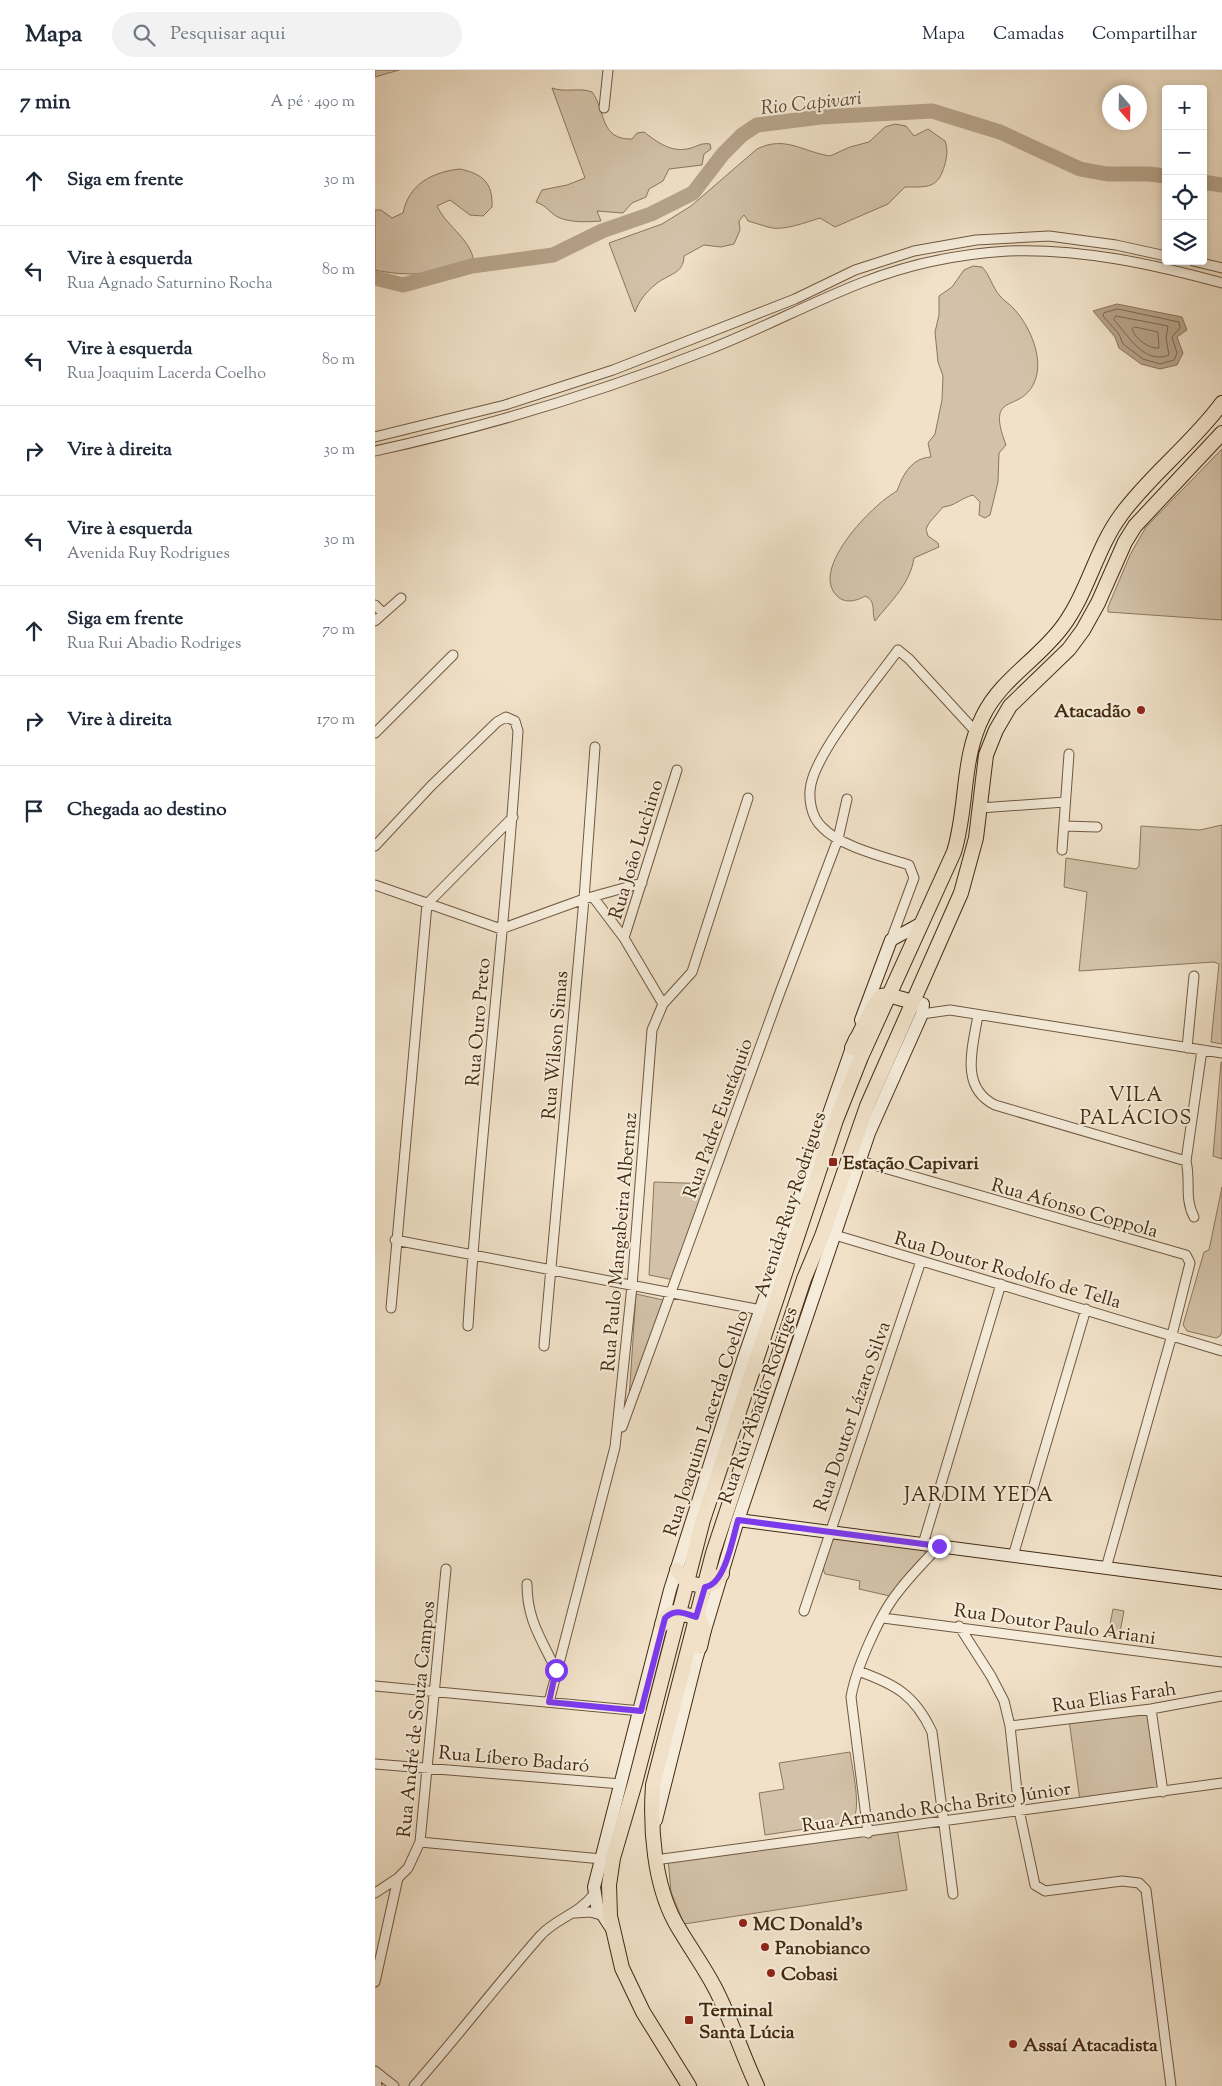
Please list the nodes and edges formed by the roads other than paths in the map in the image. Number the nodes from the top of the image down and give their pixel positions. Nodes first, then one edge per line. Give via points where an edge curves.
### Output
1 (608, 70) edge
2 (605, 108) dead end
3 (1002, 237) junction
4 (914, 251) junction
5 (1006, 251) junction
6 (1162, 255) edge
7 (1207, 264) edge
8 (917, 265) junction
9 (1222, 268) edge
10 (1222, 283) edge
11 (1222, 402) edge
12 (1222, 433) edge
13 (375, 437) edge
14 (375, 451) edge
15 (401, 598) dead end
16 (375, 605) edge
17 (383, 613) junction
18 (375, 621) edge
19 (453, 655) dead end
20 (976, 732) junction
21 (375, 733) edge
22 (595, 747) dead end
23 (1069, 754) dead end
24 (677, 770) dead end
25 (748, 798) dead end
26 (847, 799) dead end
27 (1065, 802) junction
28 (980, 808) junction
29 (513, 818) junction
30 (1064, 826) junction
31 (1097, 827) dead end
32 (838, 839) junction
33 (375, 846) edge
34 (1062, 850) dead end
35 (642, 883) junction
36 (375, 885) edge
37 (588, 898) junction
38 (427, 904) junction
39 (923, 923) junction
40 (501, 929) junction
41 (623, 938) junction
42 (891, 940) junction
43 (1194, 976) dead end
44 (888, 995) junction
45 (663, 1004) junction
46 (919, 1007) junction
47 (978, 1015) junction
48 (851, 1048) junction
49 (1187, 1048) junction
50 (1202, 1050) junction
51 (1222, 1053) edge
52 (860, 1161) junction
53 (1186, 1161) junction
54 (1194, 1217) dead end
55 (835, 1235) junction
56 (395, 1240) junction
57 (473, 1254) junction
58 (921, 1260) junction
59 (550, 1268) junction
60 (1001, 1284) junction
61 (632, 1286) junction
62 (670, 1294) junction
63 (391, 1308) dead end
64 (1086, 1309) junction
65 (761, 1310) junction
66 (468, 1326) dead end
67 (1173, 1335) junction
68 (543, 1346) dead end
69 (1222, 1351) edge
70 (615, 1447) junction
71 (738, 1520) junction
72 (829, 1532) junction
73 (923, 1544) junction
74 (939, 1546) junction
75 (1013, 1556) junction
76 (1106, 1568) junction
77 (446, 1569) dead end
78 (677, 1570) junction
79 (722, 1574) junction
80 (686, 1582) junction
81 (1222, 1583) edge
82 (527, 1584) dead end
83 (705, 1587) junction
84 (804, 1611) dead end
85 (679, 1612) junction
86 (696, 1617) junction
87 (883, 1618) junction
88 (662, 1625) junction
89 (959, 1626) junction
90 (700, 1648) junction
91 (1222, 1662) edge
92 (556, 1670) junction
93 (858, 1671) junction
94 (375, 1686) edge
95 (435, 1691) junction
96 (1222, 1696) edge
97 (549, 1702) junction
98 (1151, 1709) junction
99 (641, 1711) junction
100 (1010, 1726) junction
101 (375, 1764) edge
102 (429, 1767) junction
103 (1222, 1783) edge
104 (621, 1784) junction
105 (1163, 1792) junction
106 (1019, 1810) junction
107 (944, 1821) junction
108 (655, 1828) junction
109 (868, 1833) junction
110 (421, 1842) junction
111 (602, 1859) junction
112 (655, 1860) junction
113 (398, 1878) junction
114 (375, 1893) edge
115 (593, 1894) junction
116 (953, 1894) dead end
117 (575, 1913) junction
118 (601, 1915) junction
119 (612, 1929) junction
120 (375, 1982) edge
121 (375, 2071) edge
122 (375, 2077) edge
123 (377, 2086) edge
124 (394, 2086) edge
125 (414, 2086) edge
126 (686, 2086) edge
127 (757, 2086) edge
128 (1171, 2086) edge

1 - 2 street
3 - 4 street
3 - 5 street
3 - 6 street via 1049,236
4 - 8 street
4 - 13 street via 855,270 795,299 613,370 505,405
5 - 8 street
5 - 10 street via 1072,253
7 - 9 street
8 - 14 street via 861,283 711,349 618,383 510,418
11 - 20 main road, Avenida Ruy Rodrigues via 1197,434 1121,515 1063,626 1002,688
12 - 28 main road, Avenida Ruy Rodrigues via 1135,526 1083,630 1069,649 1021,694 1002,718 986,755
15 - 17 street
16 - 17 street
17 - 18 street
19 - 21 street
20 - 32 street via 898,650 822,757 811,785 811,808 821,827
20 - 39 main road, Avenida Ruy Rodrigues via 968,762 959,837
22 - 37 street, Rua Wilson Simas
23 - 27 street
24 - 35 street, Rua João Luchino
25 - 45 street, Rua Paulo Mangabeira Albernaz via 692,972
26 - 32 street, Rua Padre Eustáquio
27 - 28 street
27 - 30 street
28 - 46 main road, Avenida Ruy Rodrigues via 974,850 964,884
29 - 33 street, Rua Ouro Preto via 518,731 515,721 505,717 431,786
29 - 38 street
29 - 40 street, Rua Ouro Preto
30 - 31 street
30 - 34 street
32 - 42 street via 909,865 913,872 914,878
32 - 62 street, Rua Padre Eustáquio
35 - 37 street
35 - 41 street, Rua João Luchino
36 - 38 street
37 - 40 street
37 - 41 street
37 - 59 street, Rua Wilson Simas
38 - 40 street
38 - 56 street
39 - 42 street
39 - 44 main road, Avenida Ruy Rodrigues
40 - 57 street, Rua Ouro Preto
41 - 45 street
42 - 48 street, Rua Joaquim Lacerda Coelho
43 - 49 street
44 - 46 main road
44 - 48 main road via 881,996 873,1007
44 - 80 main road, Avenida Ruy Rodrigues via 836,1120 703,1520
45 - 61 street, Rua Paulo Mangabeira Albernaz via 652,1030
46 - 47 street
46 - 52 street, Rua Rui Abadio Rodriges
46 - 83 main road, Avenida Ruy Rodrigues via 867,1106 804,1279 734,1488
47 - 49 street
47 - 53 street via 970,1070 975,1087 984,1100
48 - 65 street, Rua Joaquim Lacerda Coelho
49 - 50 street
50 - 51 street
50 - 53 street
52 - 55 street, Rua Rui Abadio Rodriges
52 - 67 street, Rua Afonso Coppola via 1186,1255 1191,1263
53 - 54 street via 1189,1174 1187,1197
55 - 58 street, Rua Doutor Rodolfo de Tella
55 - 71 street, Rua Rui Abadio Rodriges
56 - 57 street
56 - 63 street
57 - 59 street
57 - 66 street, Rua Ouro Preto
58 - 60 street, Rua Doutor Rodolfo de Tella
58 - 72 street, Rua Doutor Lázaro Silva
59 - 61 street
59 - 68 street, Rua Wilson Simas
60 - 64 street, Rua Doutor Rodolfo de Tella
60 - 73 street
61 - 62 street
61 - 70 street, Rua Paulo Mangabeira Albernaz
62 - 65 street
62 - 70 street, Rua Padre Eustáquio
64 - 67 street, Rua Doutor Rodolfo de Tella
64 - 75 street
65 - 78 street, Rua Joaquim Lacerda Coelho
67 - 69 street, Rua Doutor Rodolfo de Tella
67 - 76 street
70 - 92 street, Rua Paulo Mangabeira Albernaz
71 - 72 street
71 - 79 street, Rua Rui Abadio Rodriges
72 - 73 street
72 - 84 street, Rua Doutor Lázaro Silva
73 - 74 street
74 - 75 street
74 - 87 street via 897,1593
75 - 76 street
76 - 81 street
77 - 95 street, Rua André de Souza Campos
78 - 80 main road
78 - 88 street, Rua Joaquim Lacerda Coelho
79 - 83 main road via 713,1585
79 - 90 street, Rua Rui Abadio Rodriges
80 - 83 main road
80 - 85 main road, Avenida Ruy Rodrigues
82 - 92 street via 527,1605 533,1624
83 - 86 main road, Avenida Ruy Rodrigues
85 - 86 main road
85 - 88 main road via 667,1615
85 - 119 main road, Avenida Ruy Rodrigues via 613,1858 609,1885
86 - 90 main road via 703,1626
86 - 108 main road, Avenida Ruy Rodrigues via 653,1785
87 - 89 street, Rua Doutor Paulo Ariani
87 - 93 street
88 - 99 street, Rua Joaquim Lacerda Coelho
89 - 91 street, Rua Doutor Paulo Ariani
89 - 100 street via 998,1687
90 - 108 street, Rua Rui Abadio Rodriges
92 - 97 street, Rua Paulo Mangabeira Albernaz
93 - 107 street via 893,1686 907,1695 922,1712 935,1749
93 - 109 street via 851,1696
94 - 95 street
95 - 97 street
95 - 102 street, Rua André de Souza Campos
96 - 98 street, Rua Elias Farah
97 - 99 street
98 - 100 street, Rua Elias Farah
98 - 105 street
99 - 104 street, Rua Joaquim Lacerda Coelho
100 - 106 street
101 - 102 street, Rua Líbero Badaró
102 - 104 street, Rua Líbero Badaró
102 - 110 street, Rua André de Souza Campos
103 - 105 street, Rua Armando Rocha Brito Júnior
104 - 111 street, Rua Joaquim Lacerda Coelho
105 - 106 street, Rua Armando Rocha Brito Júnior
106 - 107 street, Rua Armando Rocha Brito Júnior
106 - 128 street via 1035,1885 1045,1891 1122,1881 1139,1882 1146,1890
107 - 109 street, Rua Armando Rocha Brito Júnior
107 - 116 street
108 - 112 main road, Avenida Ruy Rodrigues
109 - 112 street, Rua Armando Rocha Brito Júnior
110 - 111 street
110 - 113 street, Rua André de Souza Campos via 408,1868
111 - 115 street, Rua Joaquim Lacerda Coelho
112 - 127 main road, Avenida Ruy Rodrigues via 675,1921 714,1987
113 - 114 street
113 - 120 street, Rua André de Souza Campos
115 - 117 street
115 - 118 street
117 - 118 street
117 - 125 street via 541,1934
118 - 119 street
119 - 126 main road, Avenida Ruy Rodrigues via 622,1968 636,1999
121 - 124 street
122 - 123 street

